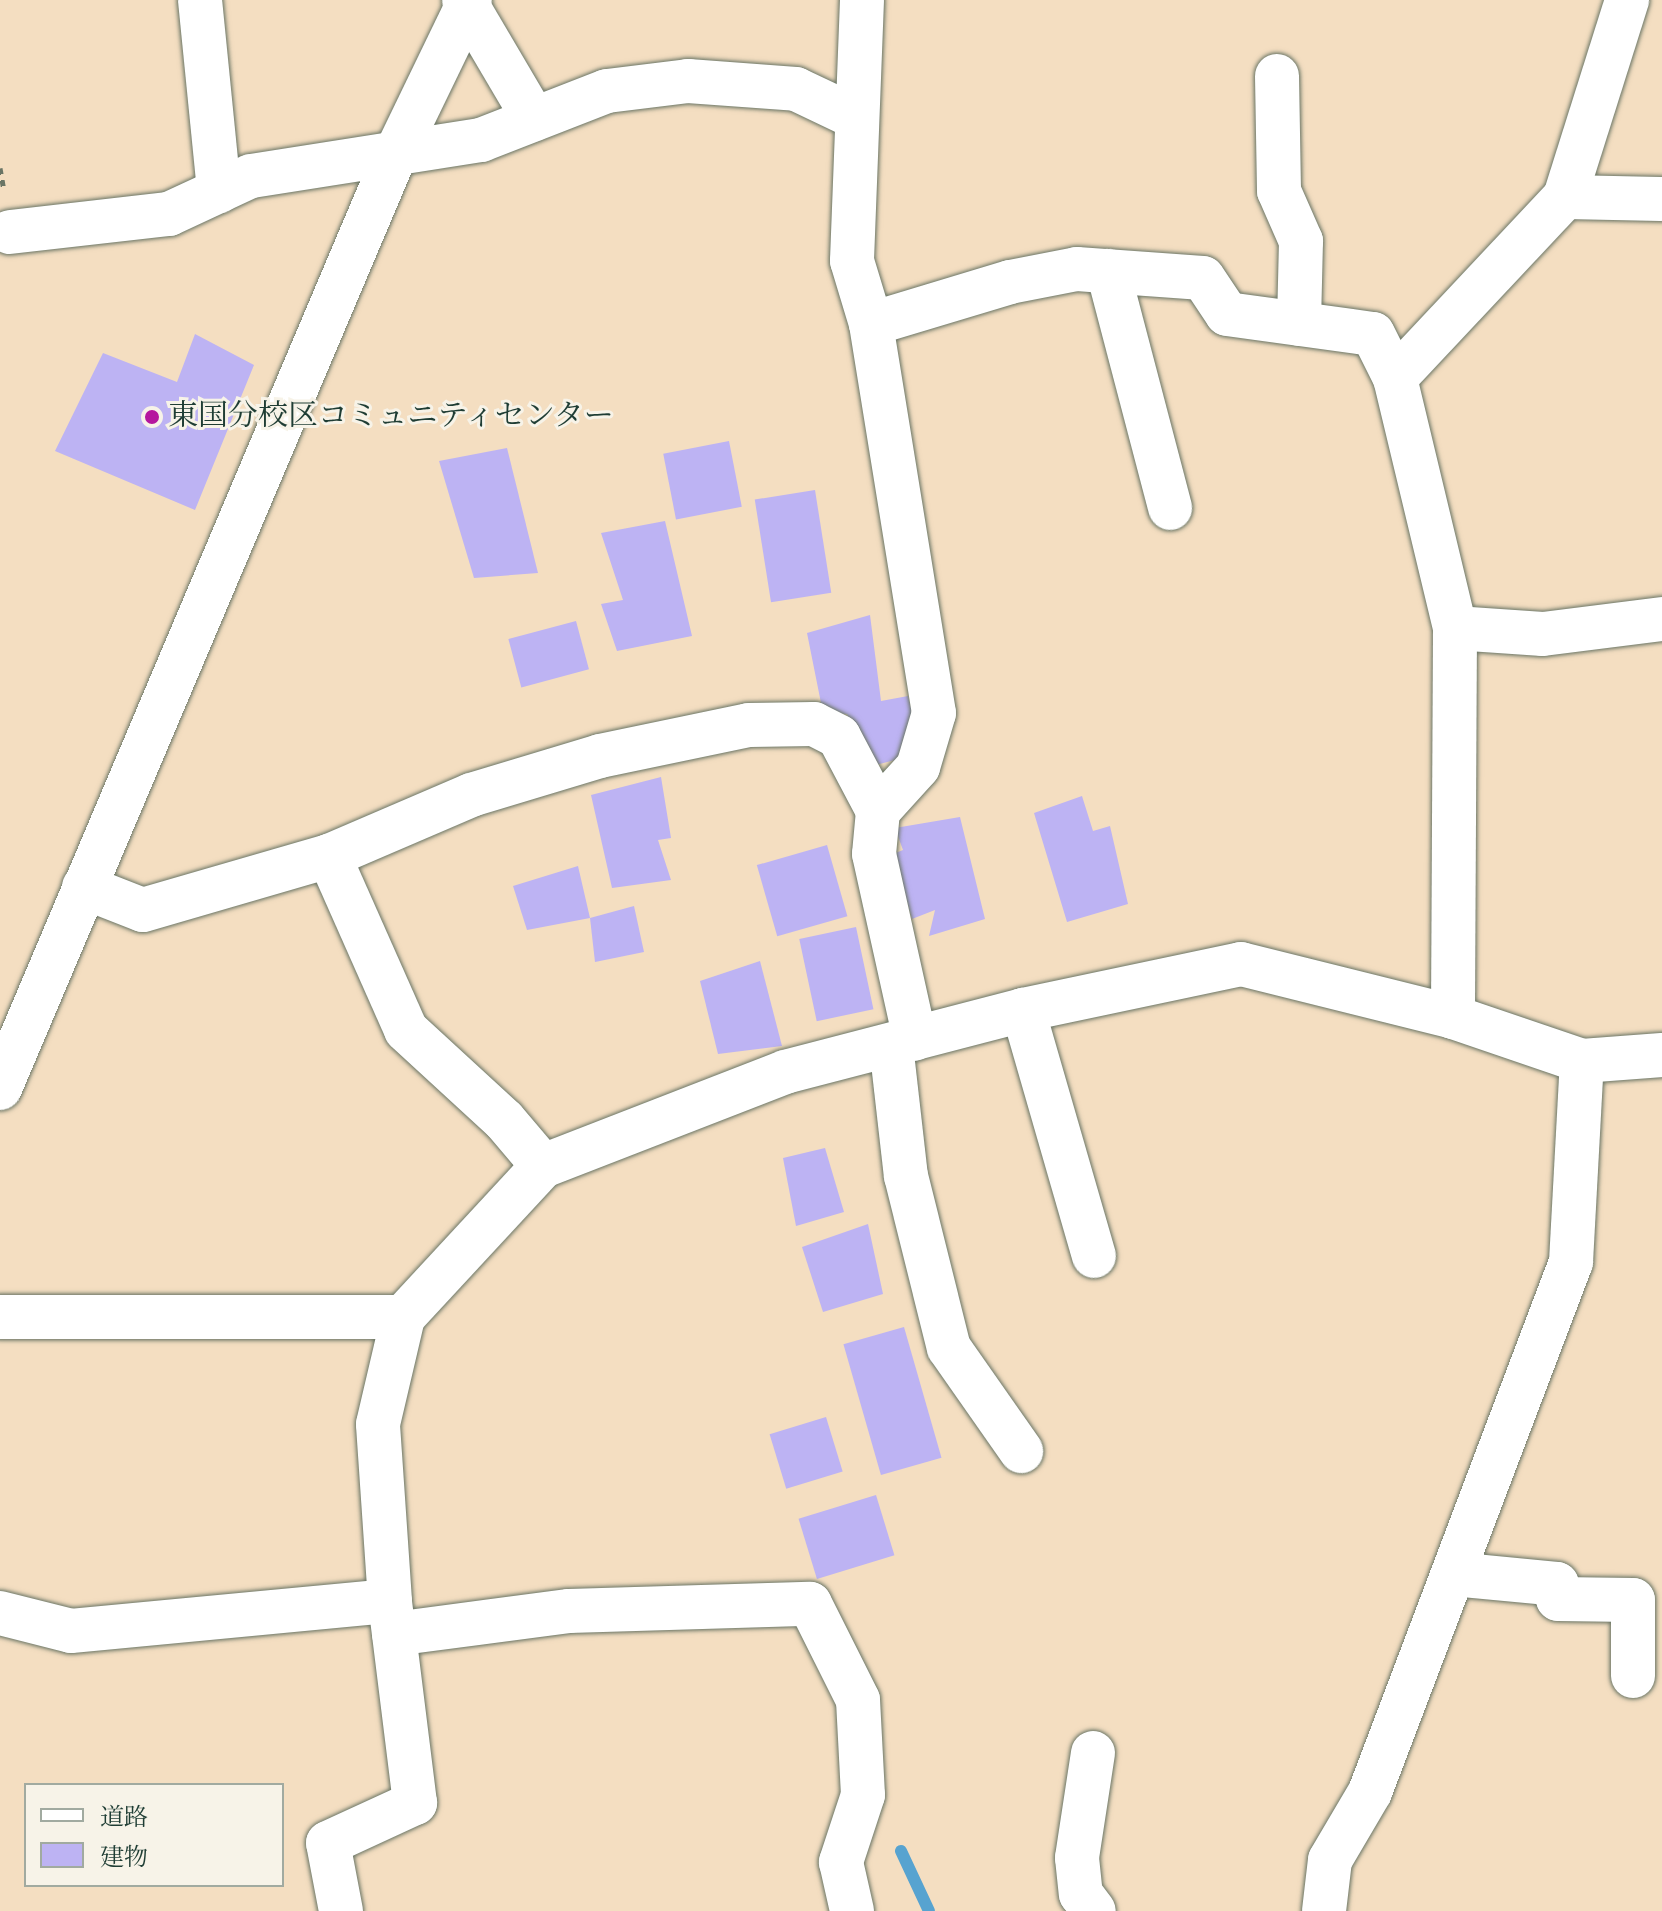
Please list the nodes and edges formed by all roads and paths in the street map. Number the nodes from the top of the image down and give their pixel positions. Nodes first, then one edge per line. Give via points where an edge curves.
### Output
1 (200, 0) edge
2 (862, 0) edge
3 (1627, 0) edge
4 (467, 2) edge
5 (1277, 76) dead end
6 (855, 117) junction
7 (534, 119) junction
8 (395, 155) junction
9 (219, 191) junction
10 (1565, 197) junction
11 (1662, 199) edge
12 (10, 232) dead end
13 (1108, 271) junction
14 (871, 324) junction
15 (1299, 324) junction
16 (1395, 378) junction
17 (1170, 508) dead end
18 (1662, 619) edge
19 (1455, 628) junction
20 (878, 811) junction
21 (329, 856) junction
22 (84, 887) junction
23 (1023, 1010) junction
24 (1453, 1017) junction
25 (14, 1025) edge
26 (903, 1042) junction
27 (1662, 1055) edge
28 (1582, 1061) junction
29 (0, 1088) edge
30 (543, 1166) junction
31 (1094, 1256) dead end
32 (0, 1317) edge
33 (403, 1317) junction
34 (1021, 1451) dead end
35 (1453, 1574) junction
36 (0, 1613) edge
37 (392, 1617) junction
38 (1633, 1676) dead end
39 (1093, 1753) dead end
40 (341, 1911) edge
41 (852, 1911) edge
42 (1094, 1911) edge
43 (1324, 1911) edge

1 - 9 street
2 - 6 street
3 - 10 street
4 - 7 street
4 - 8 street
5 - 15 street via 1279,191 1301,241
6 - 7 street via 796,89 688,81 607,91
6 - 14 street via 852,261
7 - 8 street via 481,140
8 - 9 street via 251,176
8 - 22 street
9 - 12 street via 169,214
10 - 11 street
10 - 16 street
13 - 14 street via 1077,269 1010,282
13 - 15 street via 1203,278 1227,314
13 - 17 street
14 - 20 street via 934,713 918,767
15 - 16 street via 1373,334
16 - 19 street
18 - 19 street via 1543,634
19 - 24 street
20 - 21 street via 839,737 814,724 749,725 600,756 471,795
20 - 26 street via 874,854
21 - 22 street via 143,910
21 - 30 street via 406,1030 504,1120
22 - 25 street
23 - 24 street via 1241,964
23 - 26 street
23 - 31 street
24 - 28 street
25 - 29 street
26 - 30 street via 785,1072
26 - 34 street via 906,1176 949,1348
27 - 28 street
28 - 35 street via 1571,1262
30 - 33 street
32 - 33 street
33 - 37 street via 378,1424
35 - 38 street via 1557,1584 1558,1599 1633,1600
35 - 43 street via 1370,1792 1330,1860
36 - 37 street via 71,1631
37 - 40 street via 415,1803 328,1843
37 - 41 street via 810,1604 858,1700 863,1795 841,1862
39 - 42 street via 1077,1858 1081,1894

